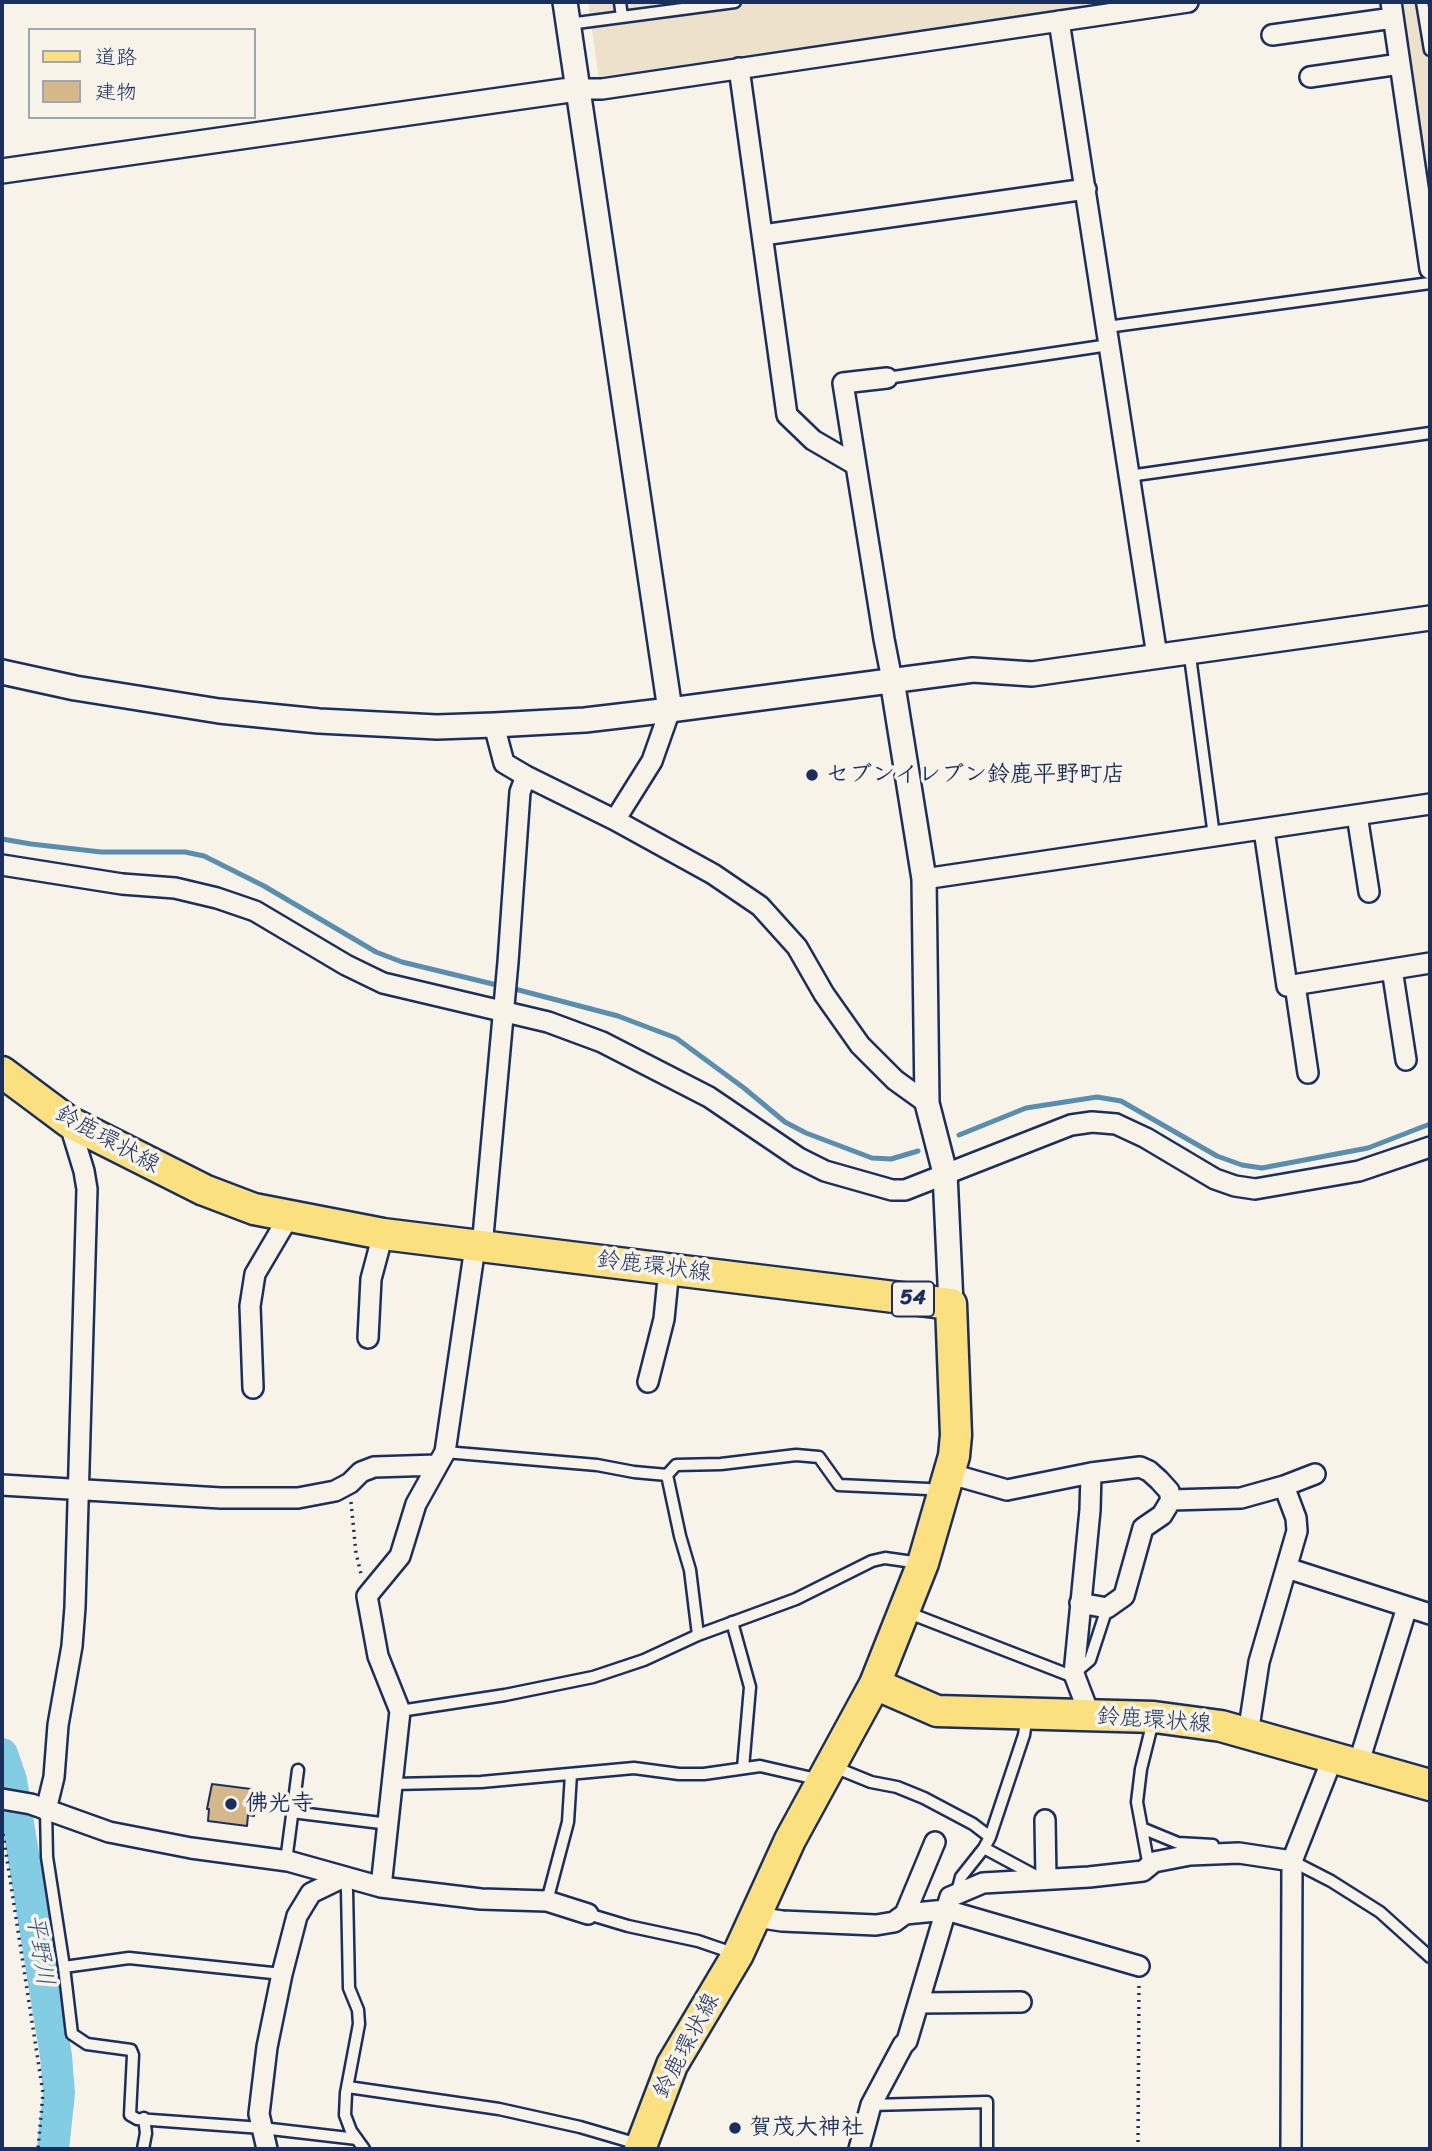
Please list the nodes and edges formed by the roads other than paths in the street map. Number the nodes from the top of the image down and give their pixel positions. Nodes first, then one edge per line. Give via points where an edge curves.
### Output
1 (620, 2) edge
2 (735, 2) edge
3 (1188, 2) edge
4 (1422, 2) edge
5 (1392, 10) edge
6 (566, 13) edge
7 (622, 17) junction
8 (1059, 21) junction
9 (1272, 35) dead end
10 (1430, 50) edge
11 (1400, 64) junction
12 (739, 68) junction
13 (1310, 76) dead end
14 (577, 89) junction
15 (2, 171) edge
16 (1086, 189) junction
17 (763, 236) junction
18 (1430, 269) edge
19 (1430, 284) edge
20 (1108, 336) junction
21 (887, 378) joint
22 (1430, 433) edge
23 (856, 465) junction
24 (1129, 476) junction
25 (1430, 618) edge
26 (1157, 656) junction
27 (1191, 664) dead end
28 (2, 672) edge
29 (892, 680) junction
30 (670, 710) junction
31 (494, 726) junction
32 (526, 776) junction
33 (1430, 804) edge
34 (1357, 816) junction
35 (615, 820) junction
36 (1264, 830) junction
37 (1214, 837) junction
38 (2, 865) edge
39 (924, 879) junction
40 (1369, 892) dead end
41 (1430, 962) edge
42 (1392, 969) junction
43 (1296, 985) junction
44 (504, 1007) junction
45 (1406, 1060) dead end
46 (2, 1072) edge
47 (1308, 1073) dead end
48 (927, 1103) junction
49 (69, 1122) junction
50 (1430, 1147) edge
51 (945, 1172) junction
52 (288, 1218) junction
53 (383, 1234) junction
54 (478, 1247) junction
55 (668, 1269) junction
56 (951, 1304) junction
57 (368, 1338) dead end
58 (648, 1382) dead end
59 (253, 1388) dead end
60 (441, 1458) junction
61 (1091, 1473) junction
62 (1315, 1474) dead end
63 (667, 1475) junction
64 (2, 1485) edge
65 (946, 1485) junction
66 (1284, 1486) junction
67 (78, 1490) junction
68 (1171, 1500) junction
69 (923, 1563) junction
70 (1287, 1569) junction
71 (1080, 1603) junction
72 (1407, 1607) junction
73 (1107, 1608) junction
74 (905, 1611) junction
75 (1430, 1614) edge
76 (732, 1622) junction
77 (698, 1635) junction
78 (1074, 1675) junction
79 (875, 1684) junction
80 (400, 1712) junction
81 (1027, 1715) junction
82 (1090, 1716) junction
83 (1154, 1717) junction
84 (1248, 1734) junction
85 (1346, 1761) junction
86 (743, 1768) junction
87 (298, 1770) dead end
88 (826, 1773) junction
89 (571, 1774) junction
90 (394, 1784) junction
91 (1430, 1785) edge
92 (2, 1799) edge
93 (39, 1807) junction
94 (292, 1812) junction
95 (1045, 1820) dead end
96 (389, 1824) junction
97 (1144, 1829) junction
98 (990, 1836) junction
99 (935, 1842) dead end
100 (985, 1847) junction
101 (1239, 1853) junction
102 (286, 1861) junction
103 (1292, 1861) junction
104 (1149, 1867) junction
105 (344, 1877) junction
106 (1044, 1879) junction
107 (381, 1887) junction
108 (957, 1892) junction
109 (547, 1901) junction
110 (946, 1910) junction
111 (588, 1914) joint
112 (905, 1914) junction
113 (755, 1917) junction
114 (738, 1954) junction
115 (1430, 1956) edge
116 (1139, 1966) road end
117 (64, 1968) junction
118 (282, 1974) junction
119 (919, 2003) junction
120 (1021, 2003) dead end
121 (348, 2087) junction
122 (872, 2105) junction
123 (144, 2119) junction
124 (262, 2128) junction
125 (357, 2139) junction
126 (641, 2147) edge
127 (143, 2149) edge
128 (267, 2149) edge
129 (364, 2149) edge
130 (859, 2149) edge
131 (987, 2149) edge
132 (1291, 2149) edge

1 - 7 lane
2 - 7 lane
3 - 8 street
4 - 10 lane
5 - 9 street
5 - 11 street
6 - 7 lane
6 - 14 street
8 - 12 street
8 - 16 street
11 - 13 street
11 - 18 street
12 - 14 street
12 - 17 street
14 - 15 street
14 - 30 street
16 - 17 street
16 - 20 street
17 - 23 street via 787,415 813,440
19 - 20 lane
20 - 21 lane
20 - 24 street
21 - 23 street via 842,383
22 - 24 lane
23 - 29 street
24 - 26 street
25 - 26 street
26 - 29 street via 1032,674 973,670
27 - 37 lane
28 - 31 street via 219,711 318,721
29 - 30 street
29 - 39 street
30 - 31 street
30 - 35 street via 652,761
31 - 32 street via 504,763
32 - 35 street
32 - 44 street via 520,792
33 - 34 street
34 - 36 street
34 - 40 street
35 - 48 street via 713,874 760,906 797,947 860,1045 895,1080
36 - 37 street
36 - 43 street via 1287,986
37 - 39 street
38 - 44 street via 175,888 216,898 255,911 367,977
39 - 48 street
41 - 42 street
42 - 43 street
42 - 45 street
43 - 47 street
44 - 51 street via 602,1041 709,1097 790,1153 825,1171 905,1190
44 - 54 street
46 - 49 main road, 鈴鹿環状線 / 54
48 - 51 street
49 - 52 main road, 鈴鹿環状線 / 54 via 204,1190
49 - 67 street via 87,1189
50 - 51 street via 1359,1171 1255,1189 1215,1179 1116,1124 1092,1122 1071,1125
51 - 56 street
52 - 53 main road, 鈴鹿環状線 / 54
52 - 59 street via 255,1274 250,1306
53 - 54 main road, 鈴鹿環状線 / 54
53 - 57 street via 371,1279
54 - 55 main road, 鈴鹿環状線 / 54
54 - 60 street
55 - 56 main road, 鈴鹿環状線 / 54
55 - 58 street via 664,1319
56 - 65 main road, 鈴鹿環状線 / 54 via 956,1435
60 - 63 lane via 597,1465
60 - 67 street via 374,1467 335,1491 298,1498
60 - 80 street via 416,1504 400,1556 368,1596 378,1656
61 - 65 street via 1007,1490
61 - 68 street via 1149,1471
61 - 71 street
62 - 66 street
63 - 65 lane via 676,1465 796,1455 819,1457 839,1485 928,1489
63 - 77 lane via 690,1570
64 - 67 street
65 - 69 main road, 鈴鹿環状線 / 54
66 - 68 street via 1241,1498
66 - 70 street via 1297,1531
67 - 93 street via 72,1646 54,1777
68 - 73 street via 1163,1515 1143,1528 1124,1596
69 - 74 main road, 鈴鹿環状線 / 54
69 - 76 lane via 885,1558 872,1561 796,1599
70 - 72 street
70 - 84 street via 1259,1662
71 - 73 street
71 - 78 street
72 - 75 street
72 - 85 street
73 - 78 lane via 1090,1660
74 - 78 lane
74 - 79 main road, 鈴鹿環状線 / 54
76 - 77 lane
76 - 86 lane via 750,1687
77 - 80 lane via 593,1677
78 - 82 street
79 - 81 main road, 鈴鹿環状線 via 937,1711
79 - 88 main road, 鈴鹿環状線 / 54
80 - 90 street
81 - 82 main road, 鈴鹿環状線
81 - 98 lane
82 - 83 main road, 鈴鹿環状線
83 - 84 main road, 鈴鹿環状線
83 - 97 lane via 1138,1786
84 - 85 main road, 鈴鹿環状線
85 - 91 main road, 鈴鹿環状線
85 - 103 street
86 - 88 lane
86 - 89 lane via 704,1774 634,1768
87 - 94 lane
88 - 98 lane via 897,1787
88 - 113 main road, 鈴鹿環状線 / 54
89 - 90 lane via 481,1783
89 - 109 lane via 568,1822
90 - 96 street
92 - 93 street
93 - 102 street via 109,1832
93 - 117 lane
94 - 96 lane
94 - 102 lane
95 - 106 street
96 - 107 street
97 - 101 lane via 1178,1843 1224,1846
97 - 104 lane
98 - 100 lane
99 - 112 street
100 - 106 lane
100 - 108 lane via 961,1877
101 - 103 street
101 - 104 street via 1190,1854
102 - 105 street
103 - 115 lane via 1380,1912
103 - 132 street
104 - 106 street
105 - 107 street
105 - 118 street via 311,1893 297,1916
105 - 121 lane via 349,1988 359,2024
106 - 108 street via 983,1883
107 - 109 street via 481,1899
108 - 110 street
109 - 111 street
110 - 112 street
110 - 116 street
110 - 119 street
111 - 114 lane
112 - 113 street via 876,1926
113 - 114 main road, 鈴鹿環状線 / 54
114 - 126 main road, 鈴鹿環状線 / 54 via 672,2065
117 - 118 lane via 128,1958
117 - 123 lane via 72,2034 87,2044 131,2050 130,2115
118 - 124 street via 266,2057 259,2114
119 - 120 street
119 - 122 street via 907,2041
121 - 125 lane via 345,2115
121 - 126 lane via 499,2109 580,2127
122 - 130 street
122 - 131 lane via 987,2102
123 - 124 lane
123 - 127 lane
124 - 125 lane
124 - 128 street
125 - 129 lane

